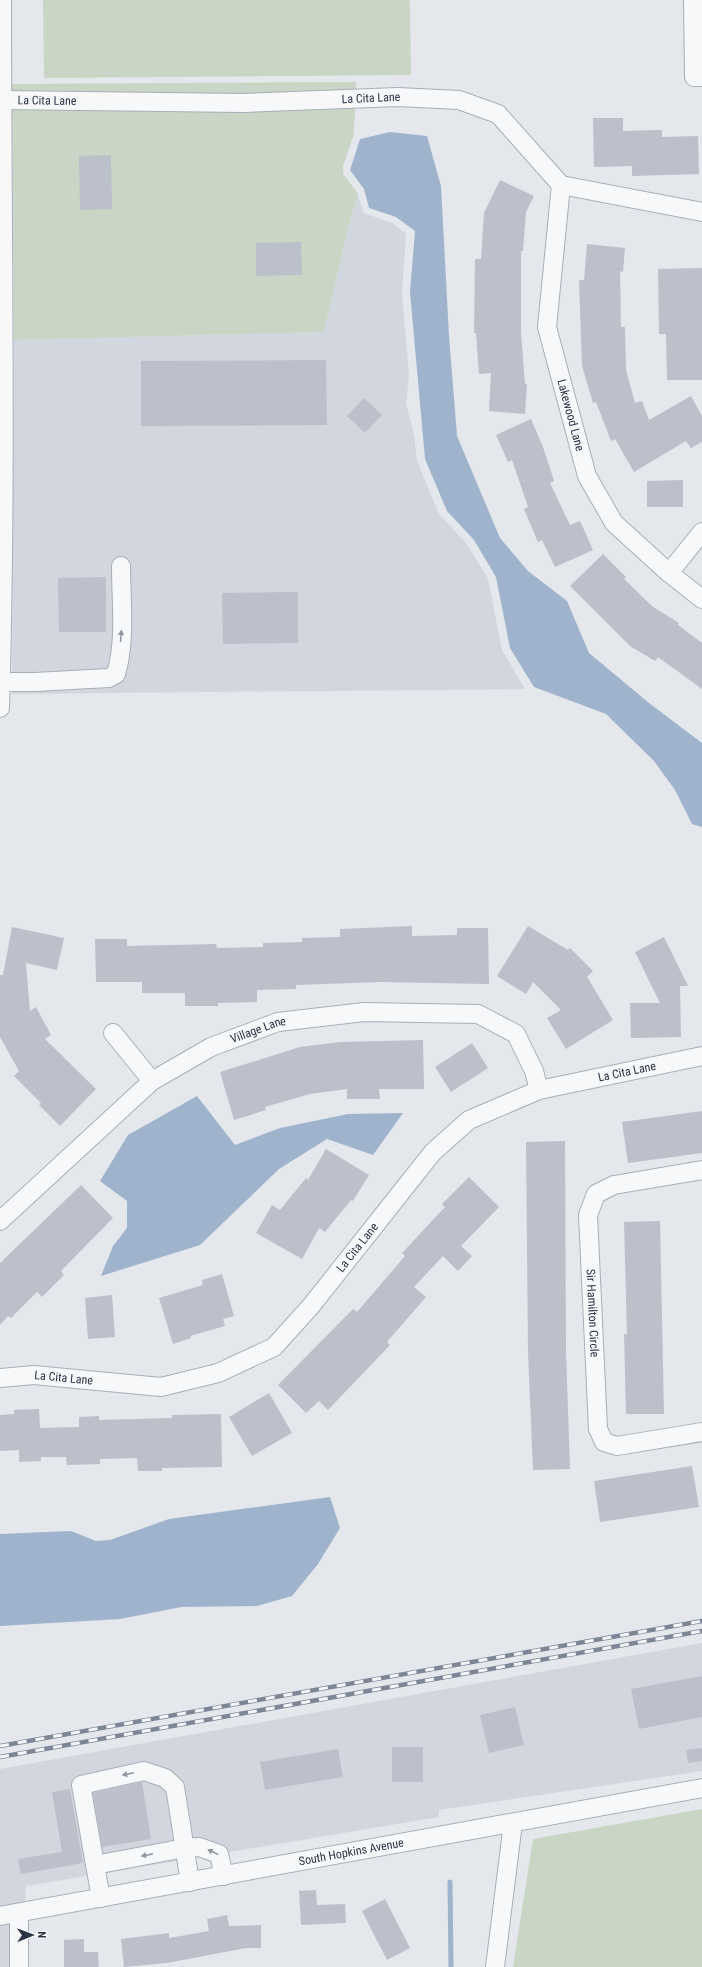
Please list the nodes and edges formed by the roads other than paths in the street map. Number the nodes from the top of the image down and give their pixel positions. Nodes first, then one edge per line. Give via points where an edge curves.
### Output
1 (2, 0) edge
2 (693, 0) edge
3 (702, 77) edge
4 (2, 100) junction
5 (560, 185) junction
6 (702, 212) edge
7 (702, 532) edge
8 (1, 548) edge
9 (121, 566) dead end
10 (669, 573) junction
11 (702, 599) edge
12 (1, 627) edge
13 (1, 682) edge
14 (0, 708) edge
15 (113, 1033) dead end
16 (702, 1056) edge
17 (152, 1081) junction
18 (539, 1090) junction
19 (702, 1170) edge
20 (0, 1222) edge
21 (0, 1378) edge
22 (702, 1432) edge
23 (702, 1788) edge
24 (513, 1822) junction
25 (185, 1848) junction
26 (95, 1866) junction
27 (224, 1876) junction
28 (190, 1882) junction
29 (101, 1898) junction
30 (19, 1913) junction
31 (0, 1916) edge
32 (19, 1967) edge
33 (495, 1967) edge

1 - 4 street
2 - 3 street via 694,77
4 - 5 street, La Cita Lane via 243,103 398,97 459,100 498,114
4 - 8 street via 4,294
5 - 6 street
5 - 10 street, Lakewood Lane via 548,327 588,476 614,522
7 - 10 street
8 - 12 street
13 -> 9 street via 109,678 116,674 119,665 121,627
10 - 11 street, Lakewood Lane
12 - 13 street
13 - 14 street
15 - 17 street
16 - 18 street, La Cita Lane
17 - 18 street, Village Lane via 211,1047 278,1022 364,1012 478,1014 516,1034 534,1071
17 - 20 street, Village Lane
18 - 21 street, La Cita Lane via 469,1120 433,1152 311,1306 274,1347 218,1373 161,1387 34,1375
19 - 22 street, Sir Hamilton Circle via 614,1185 596,1194 588,1214 598,1429 604,1442 617,1446
23 - 24 street, South Hopkins Avenue
24 - 27 street, South Hopkins Avenue
24 - 33 street
25 -> 26 street
25 -> 26 street via 175,1787 166,1778 144,1771 81,1785
27 -> 25 street via 219,1854 199,1847
25 - 28 street
26 - 29 street
27 - 28 street, South Hopkins Avenue
28 - 29 street, South Hopkins Avenue
29 - 30 street, South Hopkins Avenue
30 - 31 street, South Hopkins Avenue
30 - 32 street

